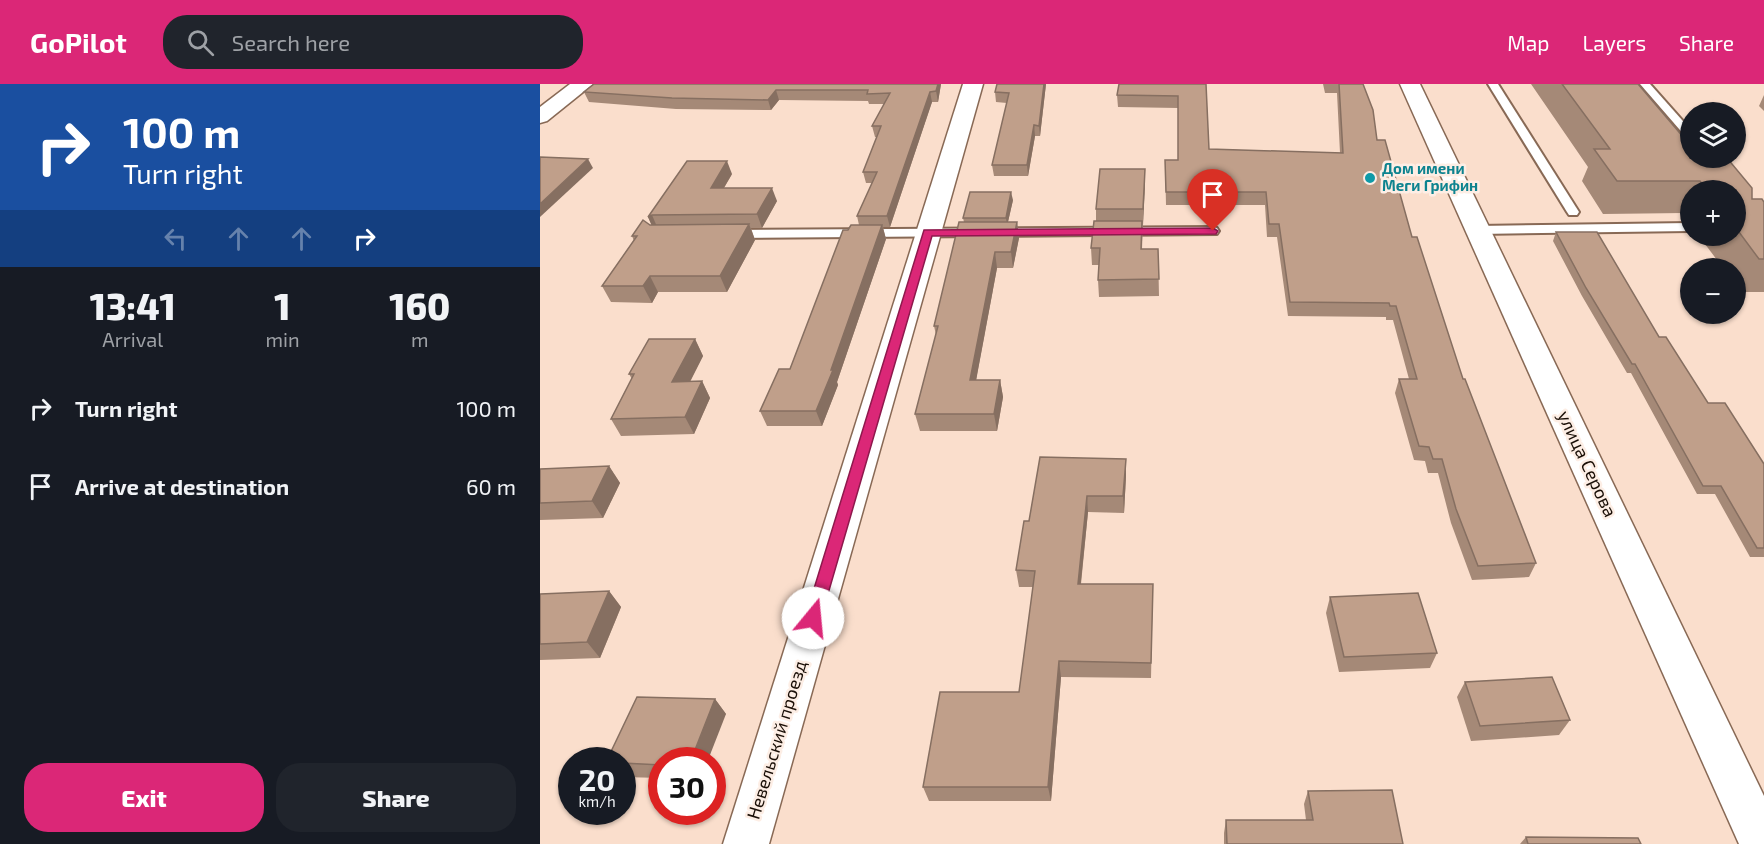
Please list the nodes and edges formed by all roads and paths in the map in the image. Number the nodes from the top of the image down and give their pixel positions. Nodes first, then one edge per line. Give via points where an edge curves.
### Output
1 (583, 84) edge
2 (973, 84) edge
3 (1410, 84) edge
4 (1493, 84) edge
5 (1645, 84) edge
6 (540, 117) edge
7 (1680, 124) edge
8 (1573, 212) dead end
9 (1680, 227) edge
10 (1478, 230) junction
11 (1213, 231) dead end
12 (927, 232) junction
13 (717, 234) edge
14 (746, 844) edge
15 (1763, 844) edge

1 - 6 street
2 - 12 street, Невельский проезд
3 - 10 street, улица Серова
4 - 8 lane
5 - 7 lane
9 - 10 lane
10 - 15 street, улица Серова
11 - 12 lane
12 - 13 lane
12 - 14 street, Невельский проезд

